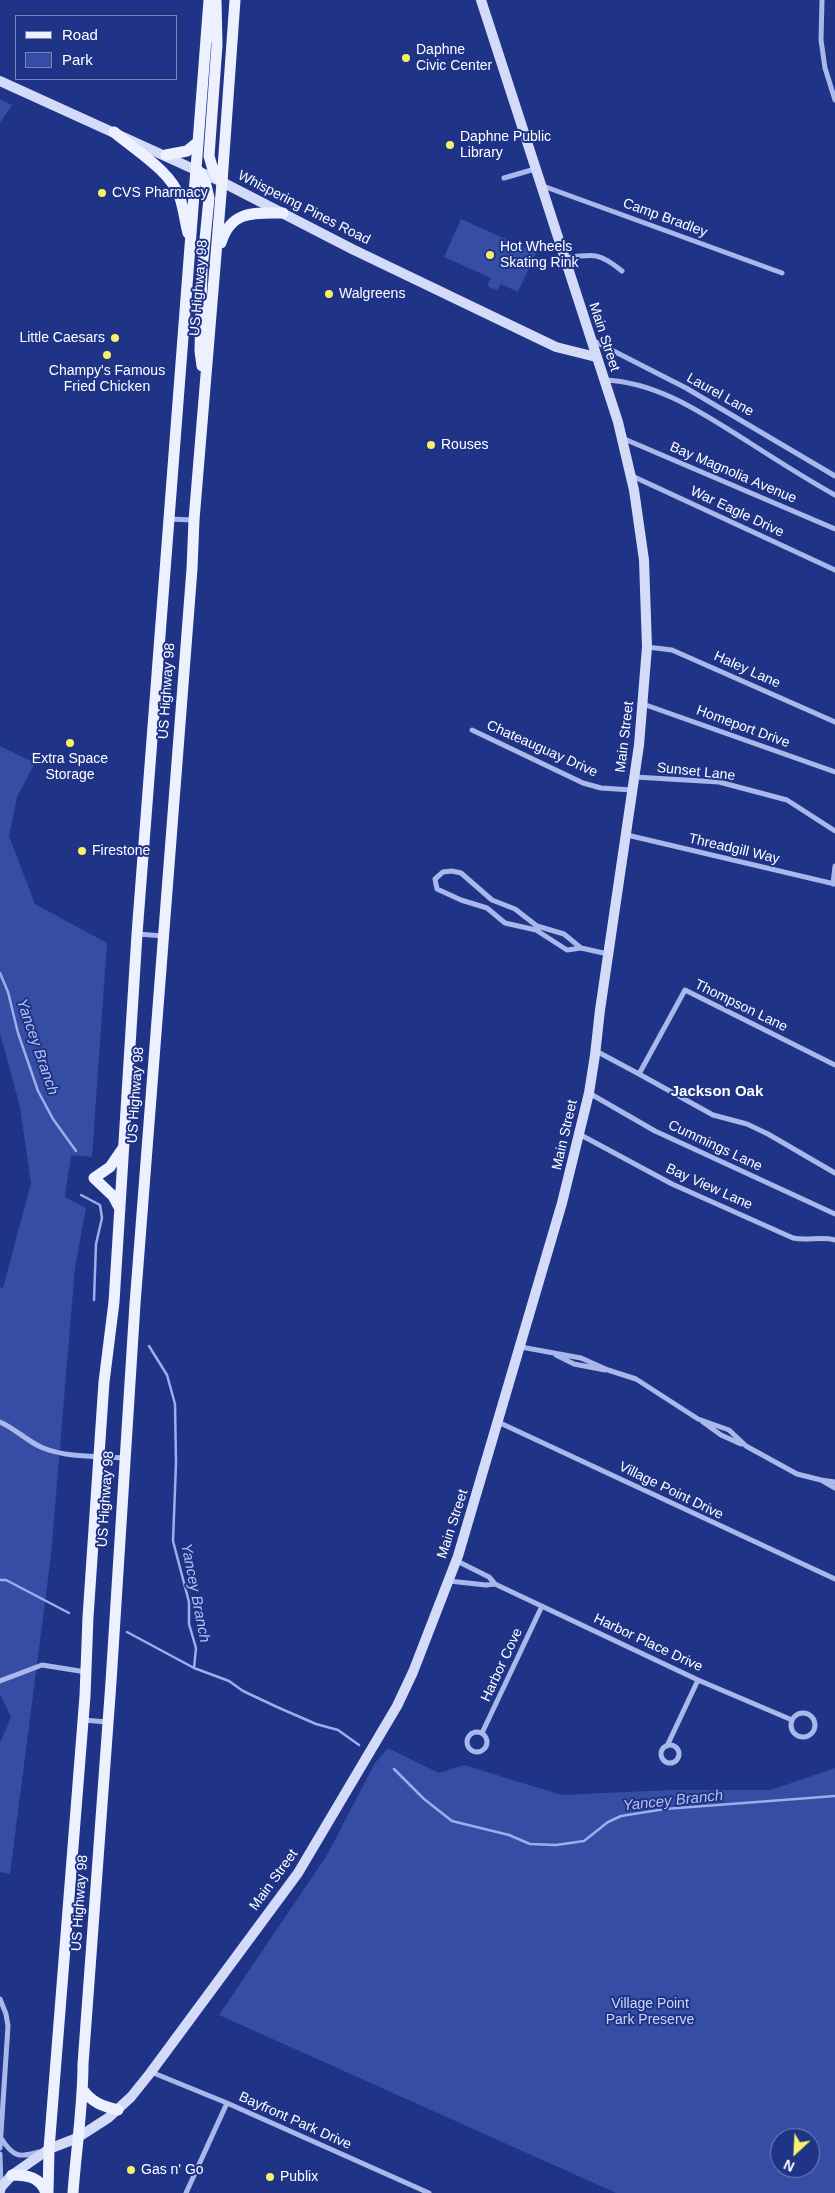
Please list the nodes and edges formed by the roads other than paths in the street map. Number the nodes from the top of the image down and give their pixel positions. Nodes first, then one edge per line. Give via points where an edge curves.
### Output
1 (209, 0) edge
2 (216, 0) edge
3 (235, 0) edge
4 (481, 0) edge
5 (822, 0) edge
6 (0, 81) edge
7 (835, 100) edge
8 (114, 132) junction
9 (198, 142) junction
10 (166, 155) junction
11 (535, 169) junction
12 (196, 170) junction
13 (504, 178) dead end
14 (222, 182) junction
15 (540, 185) junction
16 (283, 213) junction
17 (191, 244) junction
18 (564, 258) junction
19 (216, 261) junction
20 (622, 271) dead end
21 (782, 273) dead end
22 (591, 340) junction
23 (596, 357) junction
24 (604, 380) junction
25 (205, 393) junction
26 (621, 438) junction
27 (630, 475) junction
28 (835, 476) edge
29 (835, 495) edge
30 (169, 519) junction
31 (194, 520) junction
32 (835, 529) edge
33 (835, 570) edge
34 (647, 647) junction
35 (643, 704) junction
36 (835, 722) edge
37 (472, 730) dead end
38 (835, 772) edge
39 (634, 777) junction
40 (632, 790) junction
41 (835, 831) edge
42 (627, 835) junction
43 (835, 866) edge
44 (834, 884) edge
45 (492, 900) junction
46 (487, 908) junction
47 (536, 928) junction
48 (137, 934) junction
49 (163, 936) junction
50 (581, 948) junction
51 (608, 954) junction
52 (596, 1050) junction
53 (835, 1065) edge
54 (639, 1074) junction
55 (589, 1092) junction
56 (579, 1134) junction
57 (124, 1146) junction
58 (835, 1173) edge
59 (120, 1209) junction
60 (835, 1214) edge
61 (835, 1240) edge
62 (521, 1347) junction
63 (0, 1422) edge
64 (498, 1422) junction
65 (100, 1457) junction
66 (124, 1458) junction
67 (821, 1480) junction
68 (835, 1482) edge
69 (835, 1488) edge
70 (457, 1561) junction
71 (835, 1579) edge
72 (449, 1580) junction
73 (495, 1584) junction
74 (542, 1606) junction
75 (86, 1672) junction
76 (698, 1680) junction
77 (0, 1681) edge
78 (83, 1720) junction
79 (792, 1720) junction
80 (107, 1722) junction
81 (482, 1733) junction
82 (667, 1746) dead end
83 (0, 1999) edge
84 (151, 2072) junction
85 (83, 2090) junction
86 (227, 2103) junction
87 (118, 2110) junction
88 (1, 2138) edge
89 (77, 2138) junction
90 (0, 2148) edge
91 (49, 2150) junction
92 (0, 2154) edge
93 (12, 2175) junction
94 (1, 2187) edge
95 (0, 2191) edge
96 (47, 2193) edge
97 (73, 2193) edge
98 (186, 2193) edge
99 (429, 2193) edge

1 - 9 main road, US Highway 98
2 - 14 main road via 216,64 209,156 214,174
3 - 14 main road, US Highway 98
4 - 11 main road, Main Street
5 - 7 street via 821,40
6 - 8 main road, Whispering Pines Road
8 - 10 main road, Whispering Pines Road
8 - 17 main road via 156,166 173,186 180,197
9 - 10 main road via 187,151
9 - 12 main road, US Highway 98
10 - 12 main road, Whispering Pines Road
11 - 13 street
11 - 15 main road, Main Street
12 - 14 main road, Whispering Pines Road
12 - 17 main road, US Highway 98
12 - 25 main road via 205,181 208,198 200,342
14 - 16 main road, Whispering Pines Road
14 - 19 main road, US Highway 98
15 - 18 main road, Main Street
15 - 21 street, Camp Bradley
16 - 19 main road via 247,214 231,223
16 - 23 main road, Whispering Pines Road via 556,346
17 - 30 main road, US Highway 98
18 - 20 street via 592,254 610,261
18 - 22 main road, Main Street
19 - 25 main road, US Highway 98
22 - 23 main road, Main Street
22 - 28 street, Laurel Lane via 686,388
23 - 24 main road, Main Street
24 - 26 main road, Main Street
24 - 29 street via 626,381 661,392 717,422
25 - 31 main road, US Highway 98
26 - 27 main road, Main Street
26 - 32 street, Bay Magnolia Avenue
27 - 33 street, War Eagle Drive
27 - 34 main road, Main Street via 644,560
30 - 31 street
30 - 48 main road, US Highway 98
31 - 49 main road, US Highway 98
34 - 35 main road, Main Street
34 - 36 street, Haley Lane via 672,650
35 - 38 street, Homeport Drive
35 - 39 main road, Main Street
37 - 40 street, Chateauguay Drive via 582,783
39 - 40 main road, Main Street
39 - 41 street, Sunset Lane via 719,782 787,800
40 - 42 main road, Main Street
42 - 44 street, Threadgill Way
42 - 51 main road, Main Street
43 - 44 street
45 - 46 street
45 - 46 street via 461,873 443,872 435,879 437,889
45 - 47 street via 515,909
46 - 47 street via 506,923
47 - 50 street via 564,934
47 - 50 street via 567,950
48 - 49 street
48 - 57 main road, US Highway 98
49 - 66 main road, US Highway 98
50 - 51 street
51 - 52 main road, Main Street
52 - 54 street
52 - 55 main road, Main Street
53 - 54 street, Thompson Lane via 685,990
54 - 58 street via 714,1115 768,1134
55 - 56 main road, Main Street
55 - 60 street, Cummings Lane via 655,1131
56 - 61 street, Bay View Lane via 672,1184 793,1238
56 - 62 main road, Main Street
57 - 59 main road, US Highway 98
57 - 59 main road via 110,1167 94,1178 113,1196
59 - 65 main road, US Highway 98
62 - 64 main road, Main Street
62 - 67 street via 550,1352 574,1364 636,1379 698,1419 721,1426 746,1446 797,1474
63 - 65 street via 42,1447 79,1457
64 - 70 main road, Main Street
64 - 71 street, Village Point Drive
65 - 66 street
65 - 75 main road, US Highway 98
66 - 80 main road, US Highway 98
67 - 68 street
67 - 69 street
70 - 72 main road, Main Street
70 - 73 street, Harbor Place Drive via 489,1577
72 - 73 street, Harbor Place Drive
72 - 84 main road, Main Street via 397,1706 298,1873
73 - 74 street, Harbor Place Drive
74 - 76 street, Harbor Place Drive
74 - 81 street, Harbor Cove
75 - 77 street via 42,1665
75 - 78 main road, US Highway 98
76 - 79 street, Harbor Place Drive
76 - 82 street
78 - 80 street
78 - 91 main road, US Highway 98
79 - 79 street, Harbor Place Drive via 791,1728 799,1736 807,1736 813,1731 813,1721 808,1715 798,1715
80 - 85 main road, US Highway 98
81 - 81 street, Harbor Cove via 472,1733 468,1738 467,1745 474,1752 481,1752 488,1744
83 - 88 street via 8,2026
84 - 86 street, Bayfront Park Drive
84 - 87 main road, Main Street
85 - 87 main road via 99,2105
85 - 89 main road, US Highway 98
86 - 98 street
86 - 99 street, Bayfront Park Drive
87 - 89 main road, Main Street
88 - 90 street
88 - 91 street via 8,2149 24,2157
89 - 91 main road, Main Street
89 - 97 main road, US Highway 98
91 - 93 main road, Main Street
91 - 96 main road, US Highway 98
92 - 94 street
93 - 94 main road, Main Street
93 - 96 main road via 27,2175 38,2180
94 - 95 main road

